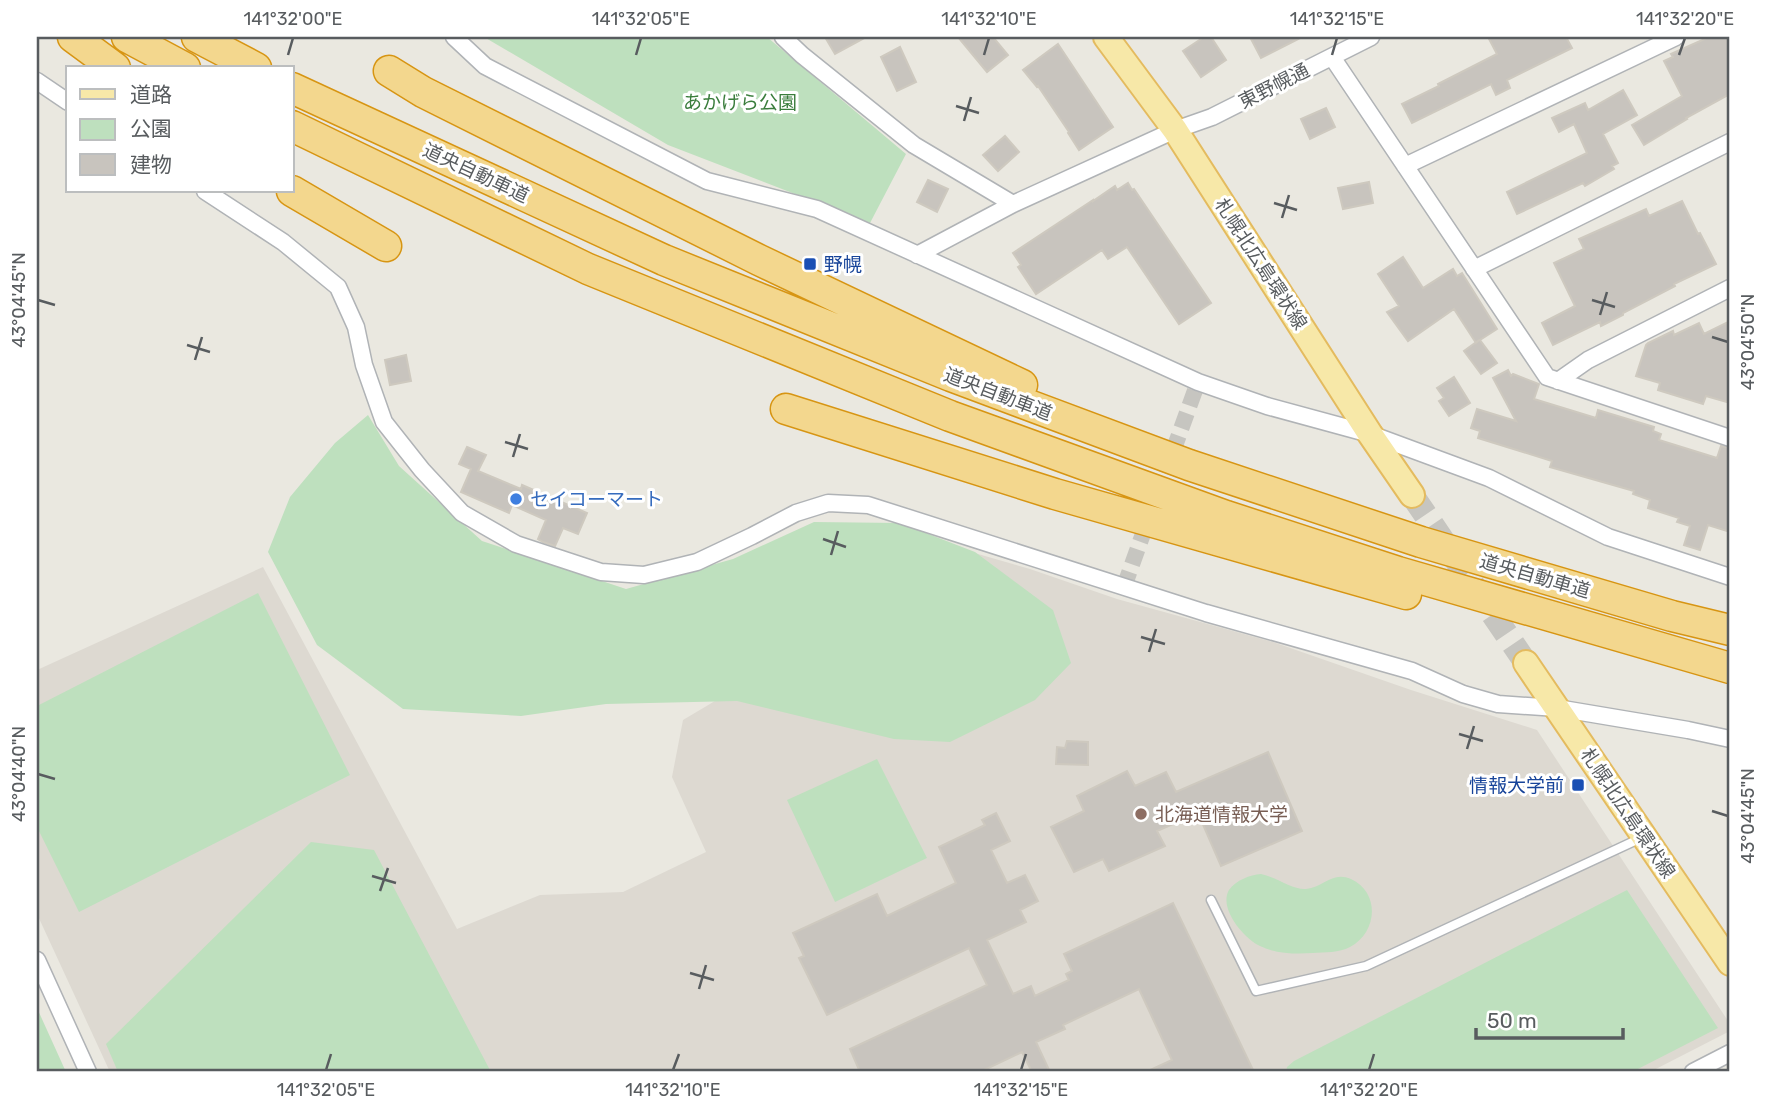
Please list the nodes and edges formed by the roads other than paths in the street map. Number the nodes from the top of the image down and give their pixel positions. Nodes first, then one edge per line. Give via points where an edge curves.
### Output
1 (73, 37) edge
2 (127, 37) edge
3 (197, 37) edge
4 (454, 37) edge
5 (783, 37) edge
6 (1106, 37) edge
7 (1371, 37) edge
8 (1676, 37) edge
9 (1332, 57) junction
10 (112, 66) edge
11 (181, 66) edge
12 (252, 66) edge
13 (389, 71) dead end
14 (37, 81) edge
15 (294, 89) edge
16 (66, 101) edge
17 (294, 127) edge
18 (1175, 130) junction
19 (1730, 142) edge
20 (1405, 166) junction
21 (207, 192) edge
22 (294, 192) edge
23 (1013, 204) junction
24 (386, 246) dead end
25 (917, 255) junction
26 (1475, 270) junction
27 (1730, 288) edge
28 (1558, 380) junction
29 (786, 410) dead end
30 (1370, 434) junction
31 (1730, 438) edge
32 (1189, 465) junction
33 (1412, 495) tunnel mouth
34 (1730, 577) edge
35 (1730, 630) edge
36 (1526, 663) tunnel mouth
37 (1730, 668) edge
38 (1557, 708) junction
39 (1730, 739) edge
40 (1644, 836) junction
41 (1211, 900) dead end
42 (37, 960) edge
43 (1730, 963) edge
44 (1730, 1053) edge
45 (88, 1072) edge
46 (1693, 1072) edge

1 - 10 highway
2 - 11 highway
3 - 12 highway
4 - 25 street via 485,66 707,181 817,209
5 - 23 street via 914,145
6 - 18 main road, 札幌北広島環状線
7 - 9 street, 東野幌通
8 - 20 street
9 - 18 street, 東野幌通 via 1212,117
9 - 20 street
13 - 32 highway via 760,260
14 - 16 street
15 - 32 highway, 道央自動車道 via 664,260 951,376
17 - 37 highway, 道央自動車道 via 588,268 950,416 1226,516 1398,572
18 - 23 street, 東野幌通
18 - 30 main road, 札幌北広島環状線
19 - 26 street
20 - 26 street
21 - 38 street via 284,242 338,287 356,327 384,422 462,513 516,544 601,572 643,575 697,562 796,513 828,503 868,505 1206,613 1412,671 1463,694 1498,704
22 - 24 highway
23 - 25 street, 東野幌通
25 - 30 street via 1198,382
26 - 28 street via 1547,377
27 - 28 street
28 - 31 street
29 - 37 highway via 1055,494 1393,591
30 - 33 main road, 札幌北広島環状線
30 - 34 street via 1489,478 1608,537
32 - 35 highway, 道央自動車道 via 1421,542
36 - 38 main road, 札幌北広島環状線
38 - 39 street
38 - 40 main road, 札幌北広島環状線
40 - 41 lane via 1366,966 1256,991
40 - 43 main road, 札幌北広島環状線
42 - 45 street
44 - 46 street

